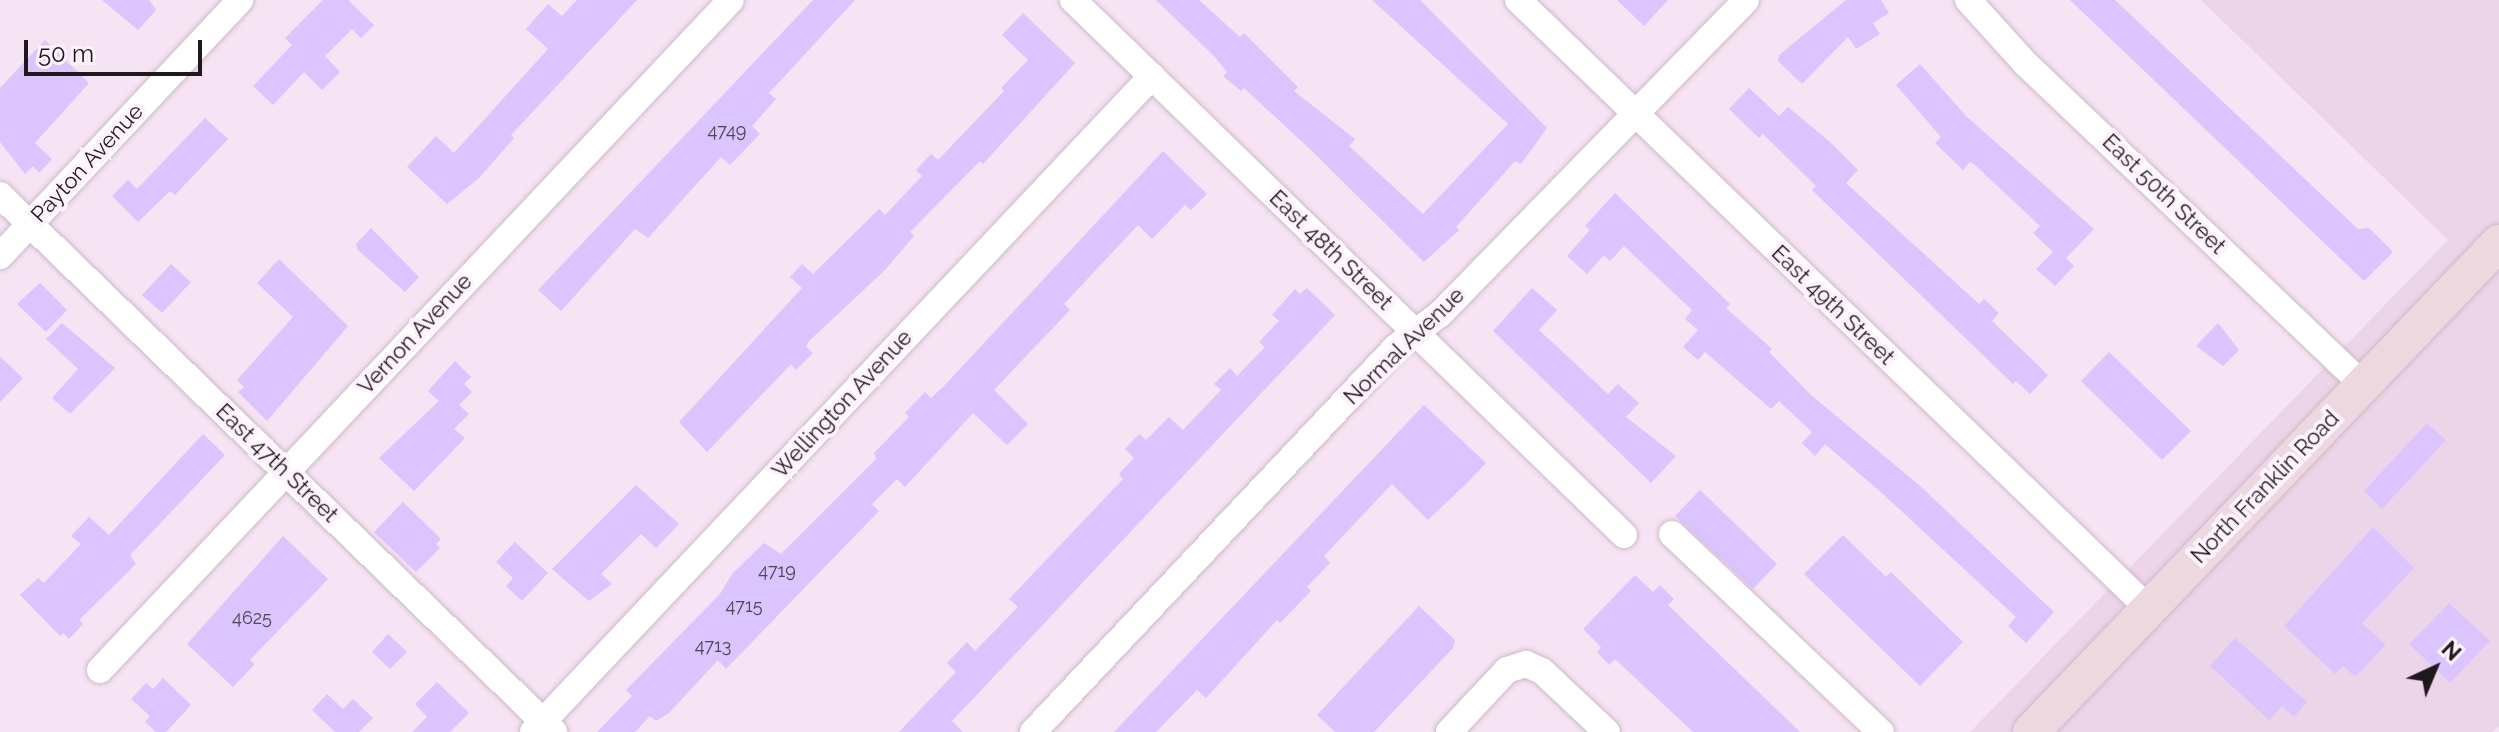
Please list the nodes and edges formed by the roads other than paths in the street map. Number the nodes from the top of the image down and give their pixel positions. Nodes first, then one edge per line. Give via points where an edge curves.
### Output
1 (240, 0) edge
2 (731, 0) edge
3 (1073, 0) edge
4 (1518, 0) edge
5 (1746, 0) edge
6 (1968, 0) edge
7 (1152, 76) junction
8 (1632, 112) junction
9 (0, 195) edge
10 (30, 224) junction
11 (2499, 243) edge
12 (0, 256) edge
13 (1416, 332) junction
14 (2363, 385) junction
15 (286, 471) junction
16 (1672, 534) dead end
17 (1624, 535) dead end
18 (2148, 608) junction
19 (100, 670) dead end
20 (544, 728) edge
21 (1878, 731) edge
22 (1033, 732) edge
23 (1449, 732) edge
24 (1607, 732) edge
25 (2031, 732) edge

1 - 10 street, Payton Avenue
2 - 15 street, Vernon Avenue
3 - 7 street, East 48th Street
4 - 8 street, East 49th Street
5 - 8 street, Normal Avenue
6 - 14 street, East 50th Street via 2025,63
7 - 13 street, East 48th Street
7 - 20 street, Wellington Avenue
8 - 13 street, Normal Avenue via 1440,314
8 - 18 street, East 49th Street
9 - 10 street, East 47th Street
10 - 12 street, Payton Avenue
10 - 15 street, East 47th Street
11 - 14 main road, North Franklin Road
13 - 17 street, East 48th Street
13 - 22 street, Normal Avenue via 1396,347
14 - 18 main road, North Franklin Road
15 - 19 street, Vernon Avenue
15 - 20 street, East 47th Street
16 - 21 street
18 - 25 main road, North Franklin Road
23 - 24 street via 1507,670 1526,664 1542,671

